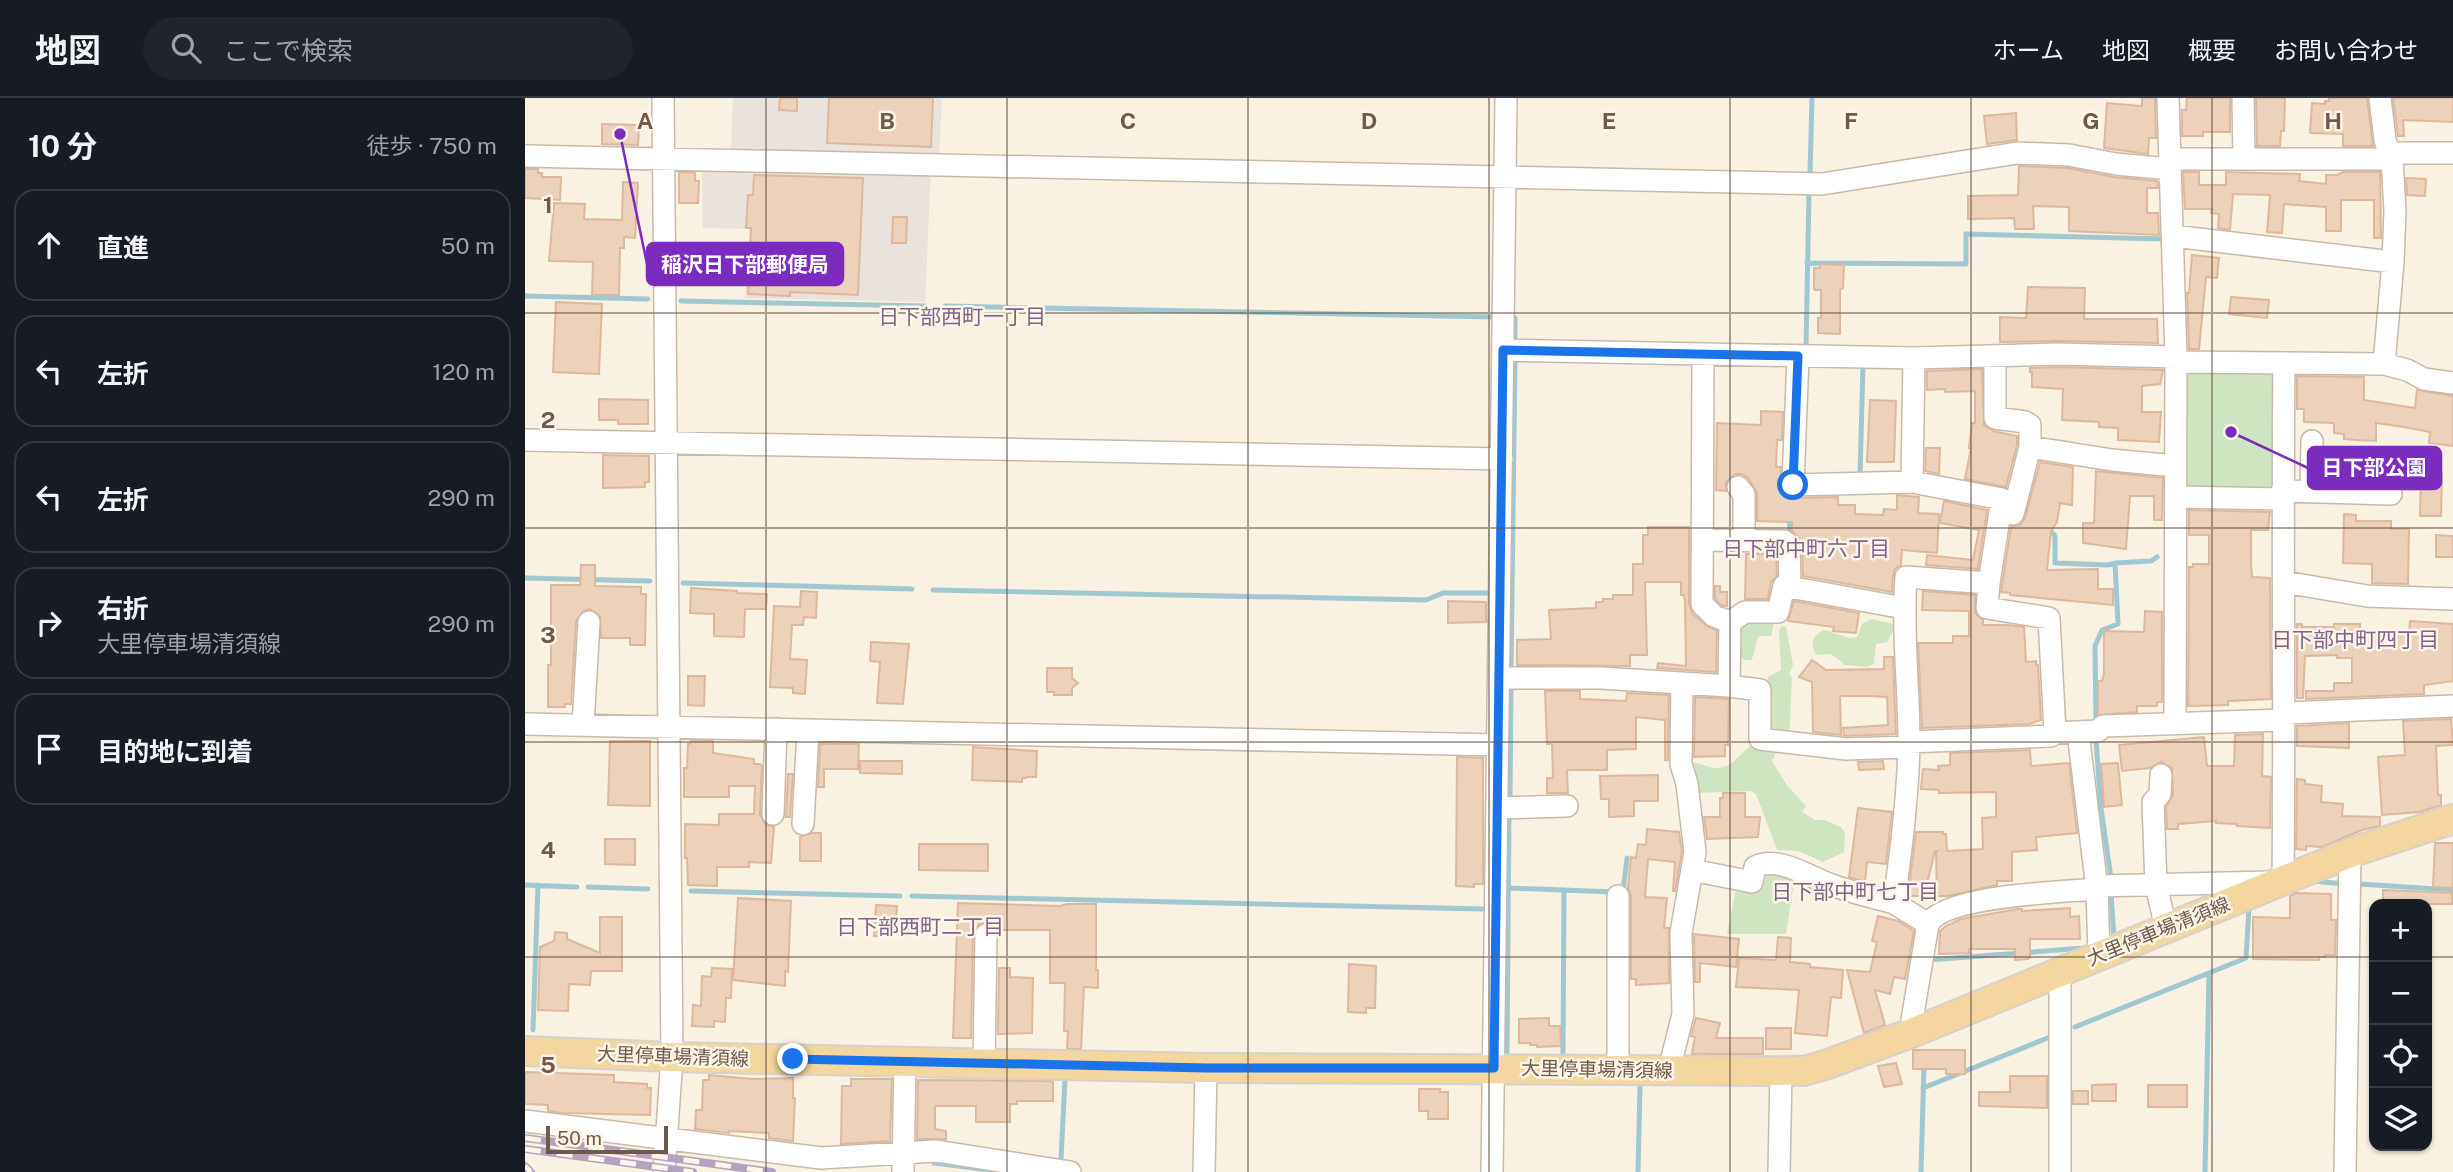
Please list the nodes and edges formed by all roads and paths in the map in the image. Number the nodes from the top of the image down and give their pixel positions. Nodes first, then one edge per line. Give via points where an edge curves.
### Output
1 (663, 98) edge
2 (1506, 98) edge
3 (2168, 98) edge
4 (2243, 98) edge
5 (2380, 98) edge
6 (2453, 153) edge
7 (525, 156) edge
8 (2391, 156) junction
9 (664, 159) junction
10 (2244, 159) junction
11 (2170, 164) junction
12 (1505, 178) junction
13 (2173, 236) junction
14 (2393, 262) junction
15 (1503, 350) junction
16 (1703, 354) junction
17 (1798, 356) junction
18 (1995, 356) junction
19 (1914, 358) junction
20 (2176, 360) junction
21 (2284, 363) junction
22 (2384, 364) junction
23 (2453, 383) edge
24 (525, 440) edge
25 (2312, 441) dead end
26 (667, 442) junction
27 (2030, 447) junction
28 (1501, 459) junction
29 (2176, 466) junction
30 (1912, 482) junction
31 (1738, 487) dead end
32 (2311, 492) junction
33 (2391, 494) dead end
34 (2282, 495) junction
35 (2176, 497) junction
36 (2000, 512) junction
37 (1703, 540) junction
38 (1744, 540) junction
39 (2284, 582) junction
40 (1989, 583) junction
41 (1790, 586) junction
42 (2453, 599) edge
43 (1904, 608) junction
44 (589, 622) dead end
45 (1730, 622) junction
46 (1499, 678) junction
47 (1682, 684) junction
48 (1729, 686) junction
49 (2453, 706) edge
50 (2284, 717) junction
51 (2175, 722) junction
52 (525, 724) edge
53 (583, 725) junction
54 (669, 727) junction
55 (776, 729) junction
56 (808, 730) junction
57 (2078, 732) junction
58 (2055, 733) junction
59 (1909, 744) junction
60 (1498, 745) junction
61 (2161, 775) dead end
62 (1567, 806) dead end
63 (1497, 808) junction
64 (773, 814) dead end
65 (2453, 819) edge
66 (803, 824) dead end
67 (2350, 853) junction
68 (1692, 870) junction
69 (2281, 880) junction
70 (2156, 885) junction
71 (2097, 888) junction
72 (1618, 895) dead end
73 (1894, 903) junction
74 (1928, 924) junction
75 (2166, 928) junction
76 (992, 949) dead end
77 (2099, 955) junction
78 (2060, 972) junction
79 (1914, 1032) junction
80 (525, 1051) edge
81 (672, 1057) junction
82 (905, 1061) junction
83 (984, 1063) junction
84 (1206, 1068) junction
85 (1494, 1068) junction
86 (1618, 1070) junction
87 (1669, 1070) junction
88 (1781, 1072) junction
89 (525, 1121) edge
90 (667, 1140) junction
91 (903, 1163) edge
92 (664, 1172) edge
93 (1070, 1172) edge
94 (1204, 1172) edge
95 (1492, 1172) edge
96 (1779, 1172) edge
97 (2060, 1172) edge
98 (2345, 1172) edge

1 - 9 street
2 - 12 street
3 - 11 street
4 - 10 street
5 - 8 street
6 - 8 street
7 - 9 street
8 - 10 street
8 - 14 street
9 - 12 street
9 - 26 street
10 - 11 street
11 - 12 street via 2116,164 2017,152 1822,184
11 - 13 street
12 - 15 street
13 - 14 street
13 - 20 street
14 - 22 street
15 - 16 street
15 - 28 street
16 - 17 street
16 - 37 street
17 - 19 street
17 - 30 street via 1793,485
18 - 19 street
18 - 20 street
18 - 27 street via 1995,418 2030,425
19 - 30 street
20 - 21 street
20 - 29 street
21 - 22 street
21 - 34 street
22 - 23 street via 2424,379
24 - 26 street
25 - 32 street
26 - 28 street
26 - 54 street
27 - 29 street
27 - 36 street via 2013,514
28 - 46 street
29 - 35 street
30 - 36 street via 2002,499
31 - 38 street via 1744,494
32 - 33 street
32 - 34 street
34 - 35 street
34 - 39 street
35 - 51 street
36 - 40 street
37 - 38 street
37 - 45 street via 1702,604 1714,616
38 - 41 street via 1789,545
39 - 42 street via 2367,596
39 - 50 street
40 - 43 street via 1906,577
40 - 58 street via 1987,608 2049,618
41 - 43 street
41 - 45 street via 1784,586 1778,612 1745,612
43 - 59 street
44 - 53 street
45 - 48 street
46 - 47 street
46 - 60 street
47 - 48 street
47 - 68 street via 1681,764 1694,831
48 - 59 street via 1760,690 1761,739 1846,749
49 - 50 street
50 - 51 street
50 - 69 street
51 - 57 street
52 - 53 street
53 - 54 street
54 - 55 street
54 - 81 street
55 - 56 street
55 - 64 street
56 - 60 street
56 - 66 street
57 - 58 street
57 - 71 street
58 - 59 street
59 - 73 street
60 - 63 street
61 - 70 street via 2160,794 2153,802
62 - 63 street
63 - 85 street
65 - 67 main road, 大里停車場清須線
67 - 69 main road, 大里停車場清須線
67 - 98 street
68 - 73 street via 1752,882 1755,867 1763,863 1800,870 1829,884
68 - 87 street via 1682,933 1683,1014
69 - 70 street
69 - 75 main road, 大里停車場清須線
70 - 71 street
70 - 75 street
71 - 74 street via 1965,904 1947,909
71 - 77 street
72 - 86 street
73 - 74 street
74 - 79 street via 1912,1020
75 - 77 main road, 大里停車場清須線
76 - 83 street
77 - 78 main road, 大里停車場清須線
78 - 79 main road, 大里停車場清須線
78 - 97 street
79 - 88 main road, 大里停車場清須線 via 1828,1064
80 - 81 main road, 大里停車場清須線
81 - 82 main road, 大里停車場清須線
81 - 90 street
82 - 83 main road, 大里停車場清須線
82 - 91 street
83 - 84 main road, 大里停車場清須線
84 - 85 main road, 大里停車場清須線
84 - 94 street
85 - 86 main road, 大里停車場清須線
85 - 95 street
86 - 87 main road, 大里停車場清須線
87 - 88 main road, 大里停車場清須線
88 - 96 street
89 - 90 street
90 - 91 street
90 - 92 street
91 - 93 street via 936,1151

